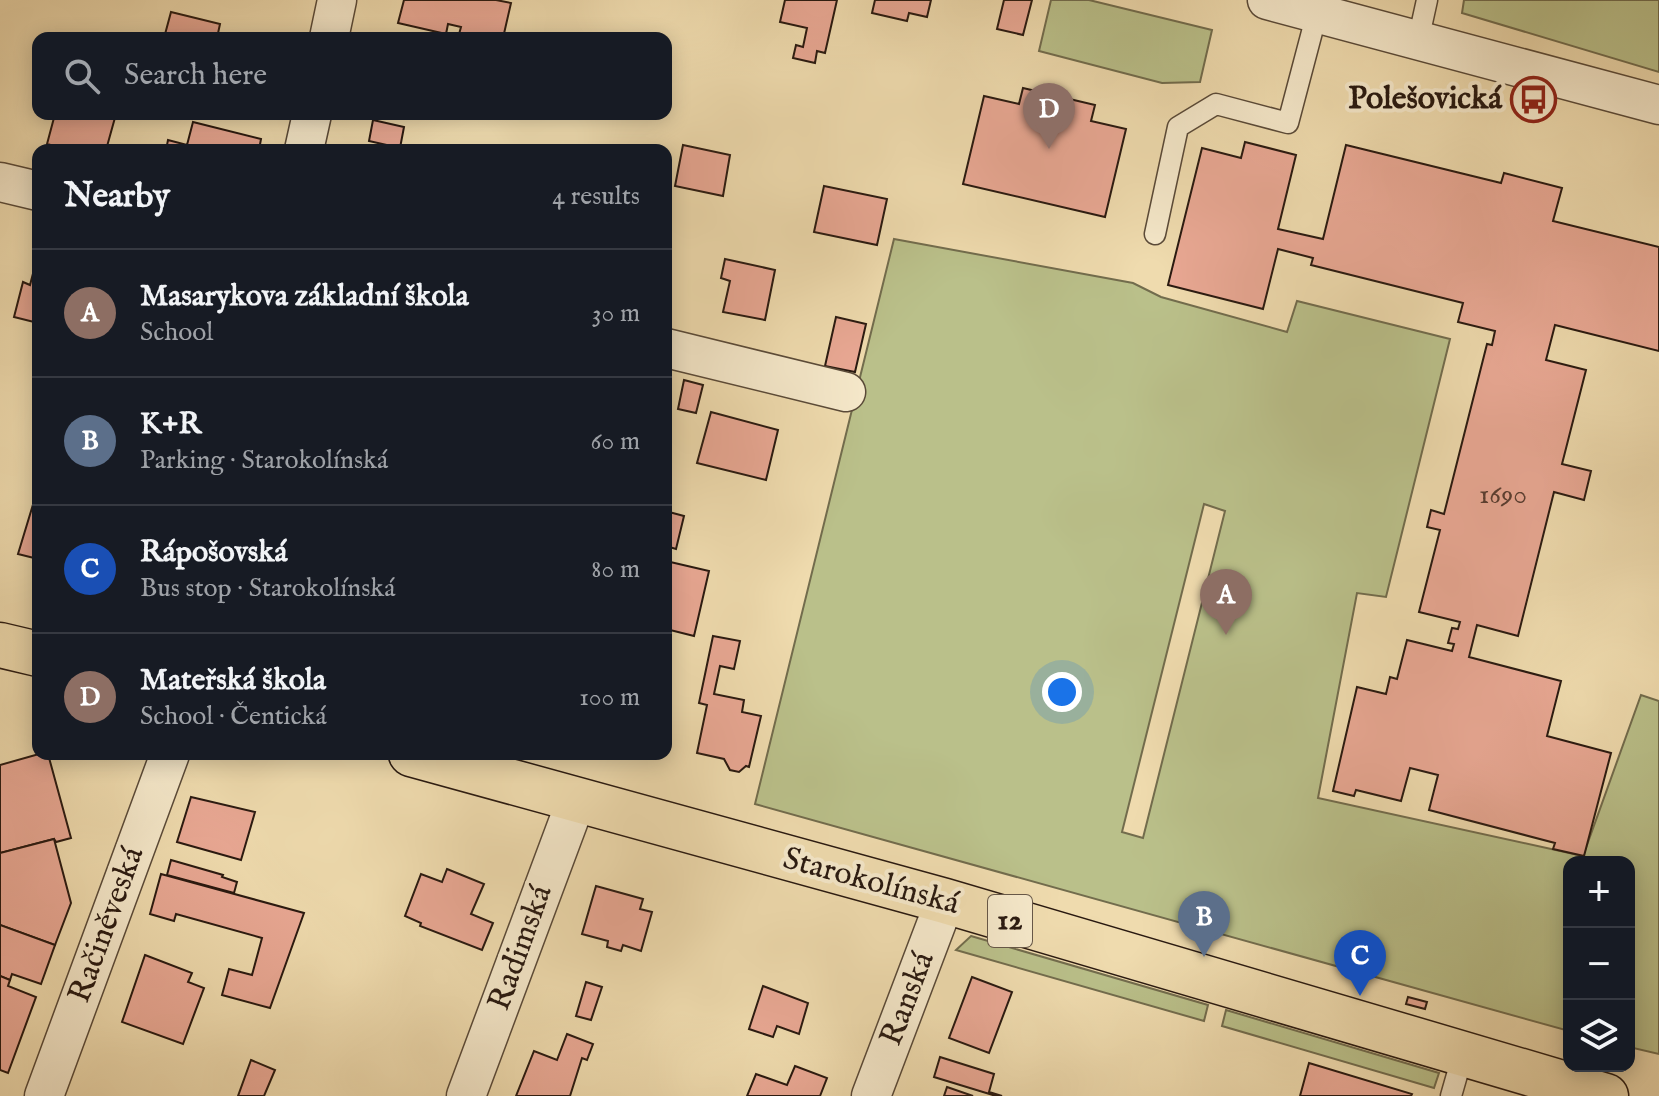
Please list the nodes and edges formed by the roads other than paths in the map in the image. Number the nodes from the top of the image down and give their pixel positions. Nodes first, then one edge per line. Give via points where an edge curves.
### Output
1 (337, 0) edge
2 (1267, 0) edge
3 (1427, 0) edge
4 (1317, 13) junction
5 (330, 32) edge
6 (1418, 41) junction
7 (1659, 105) edge
8 (311, 120) edge
9 (305, 144) edge
10 (0, 182) edge
11 (32, 190) edge
12 (1155, 234) dead end
13 (672, 349) edge
14 (846, 392) dead end
15 (0, 645) edge
16 (32, 653) edge
17 (168, 760) edge
18 (432, 760) edge
19 (576, 801) junction
20 (945, 901) junction
21 (1463, 1054) junction
22 (44, 1096) edge
23 (466, 1096) edge
24 (871, 1096) edge
25 (1451, 1096) edge
26 (1606, 1096) edge

1 - 5 street
2 - 4 street
3 - 6 lane
4 - 6 street
4 - 12 lane via 1288,123 1216,104 1178,127
6 - 7 street
8 - 9 street
10 - 11 street
13 - 14 street
15 - 16 main road
17 - 22 street, Račiněveská
18 - 19 main road, Starokolínská / 12
19 - 20 main road, Starokolínská / 12
19 - 23 street, Radimská
20 - 21 main road, Starokolínská / 12
20 - 24 street, Ranská
21 - 25 lane
21 - 26 main road, Starokolínská / 12

